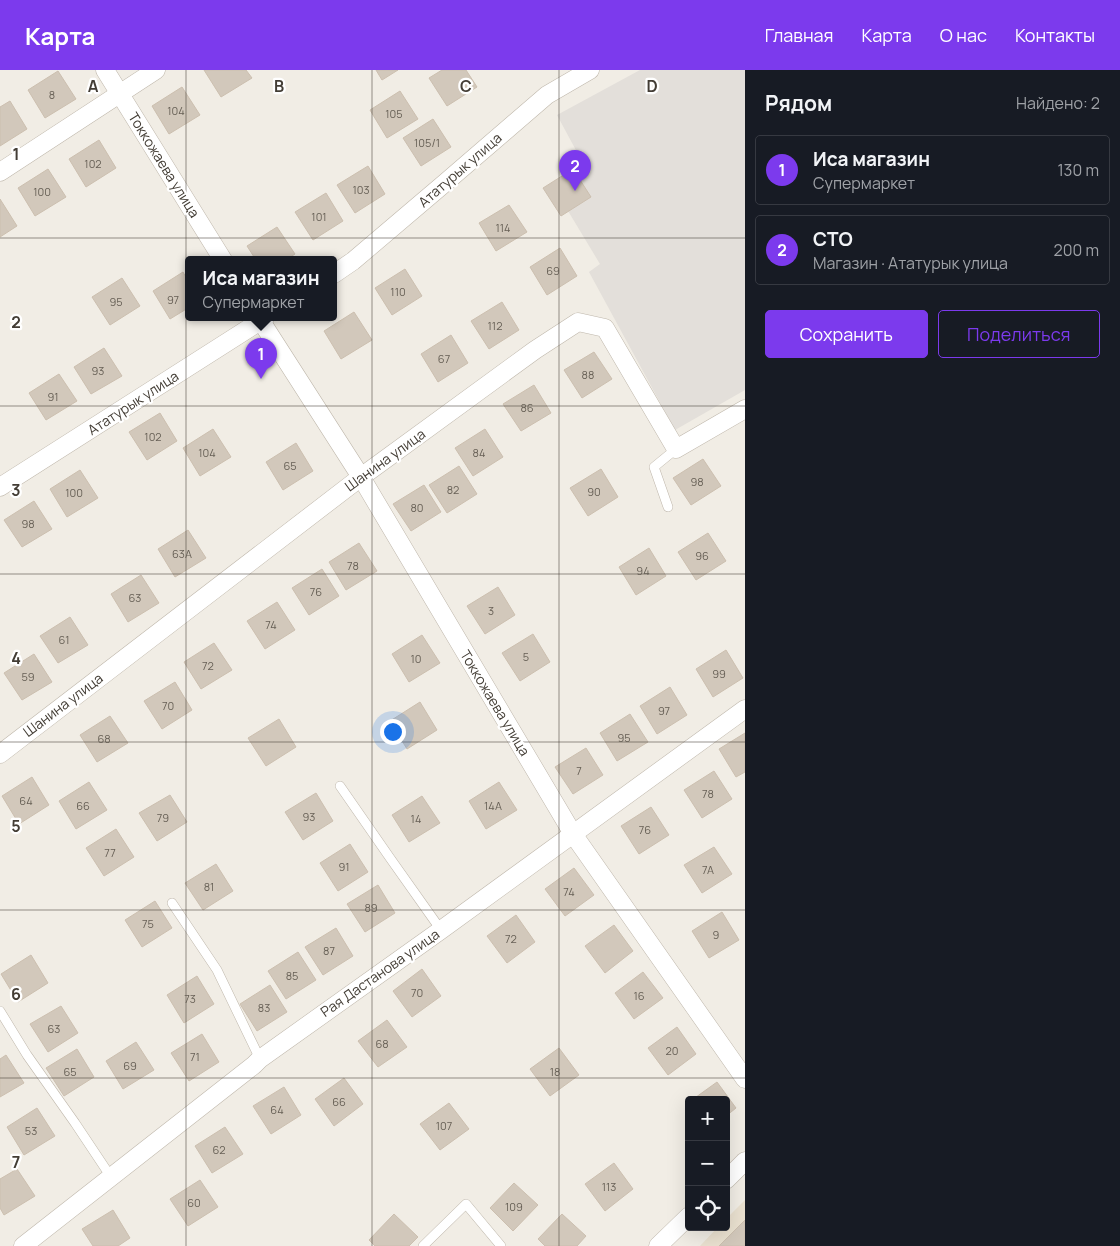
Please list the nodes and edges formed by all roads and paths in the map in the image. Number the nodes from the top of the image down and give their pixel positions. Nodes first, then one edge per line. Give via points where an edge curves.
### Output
1 (105, 70) edge
2 (156, 70) edge
3 (590, 70) edge
4 (120, 93) junction
5 (0, 172) edge
6 (221, 256) edge
7 (337, 272) edge
8 (258, 321) edge
9 (262, 321) edge
10 (745, 409) edge
11 (676, 449) junction
12 (361, 477) junction
13 (0, 487) edge
14 (668, 507) dead end
15 (745, 709) edge
16 (0, 754) edge
17 (340, 786) dead end
18 (573, 834) junction
19 (172, 903) dead end
20 (441, 930) junction
21 (0, 1011) edge
22 (260, 1059) junction
23 (745, 1079) edge
24 (745, 1161) edge
25 (730, 1176) edge
26 (111, 1177) junction
27 (685, 1220) edge
28 (23, 1246) edge
29 (424, 1246) edge
30 (501, 1246) edge
31 (658, 1246) edge

1 - 4 street, Токкожаева улица
2 - 4 street
3 - 7 street, Ататурык улица via 547,95
4 - 5 street
4 - 6 street, Токкожаева улица
8 - 13 street, Ататурык улица
9 - 12 street, Токкожаева улица
10 - 11 street
11 - 12 street, Шанина улица via 606,328 578,322
11 - 14 lane via 654,467
12 - 16 street, Шанина улица
12 - 18 street, Токкожаева улица
15 - 18 street, Рая Дастанова улица
17 - 20 lane
18 - 20 street, Рая Дастанова улица
18 - 23 street, Токкожаева улица
19 - 22 lane via 217,970
20 - 22 street, Рая Дастанова улица
21 - 26 lane via 27,1056
22 - 26 street, Рая Дастанова улица
24 - 25 street
26 - 28 street, Рая Дастанова улица
27 - 31 street
29 - 30 lane via 466,1204

